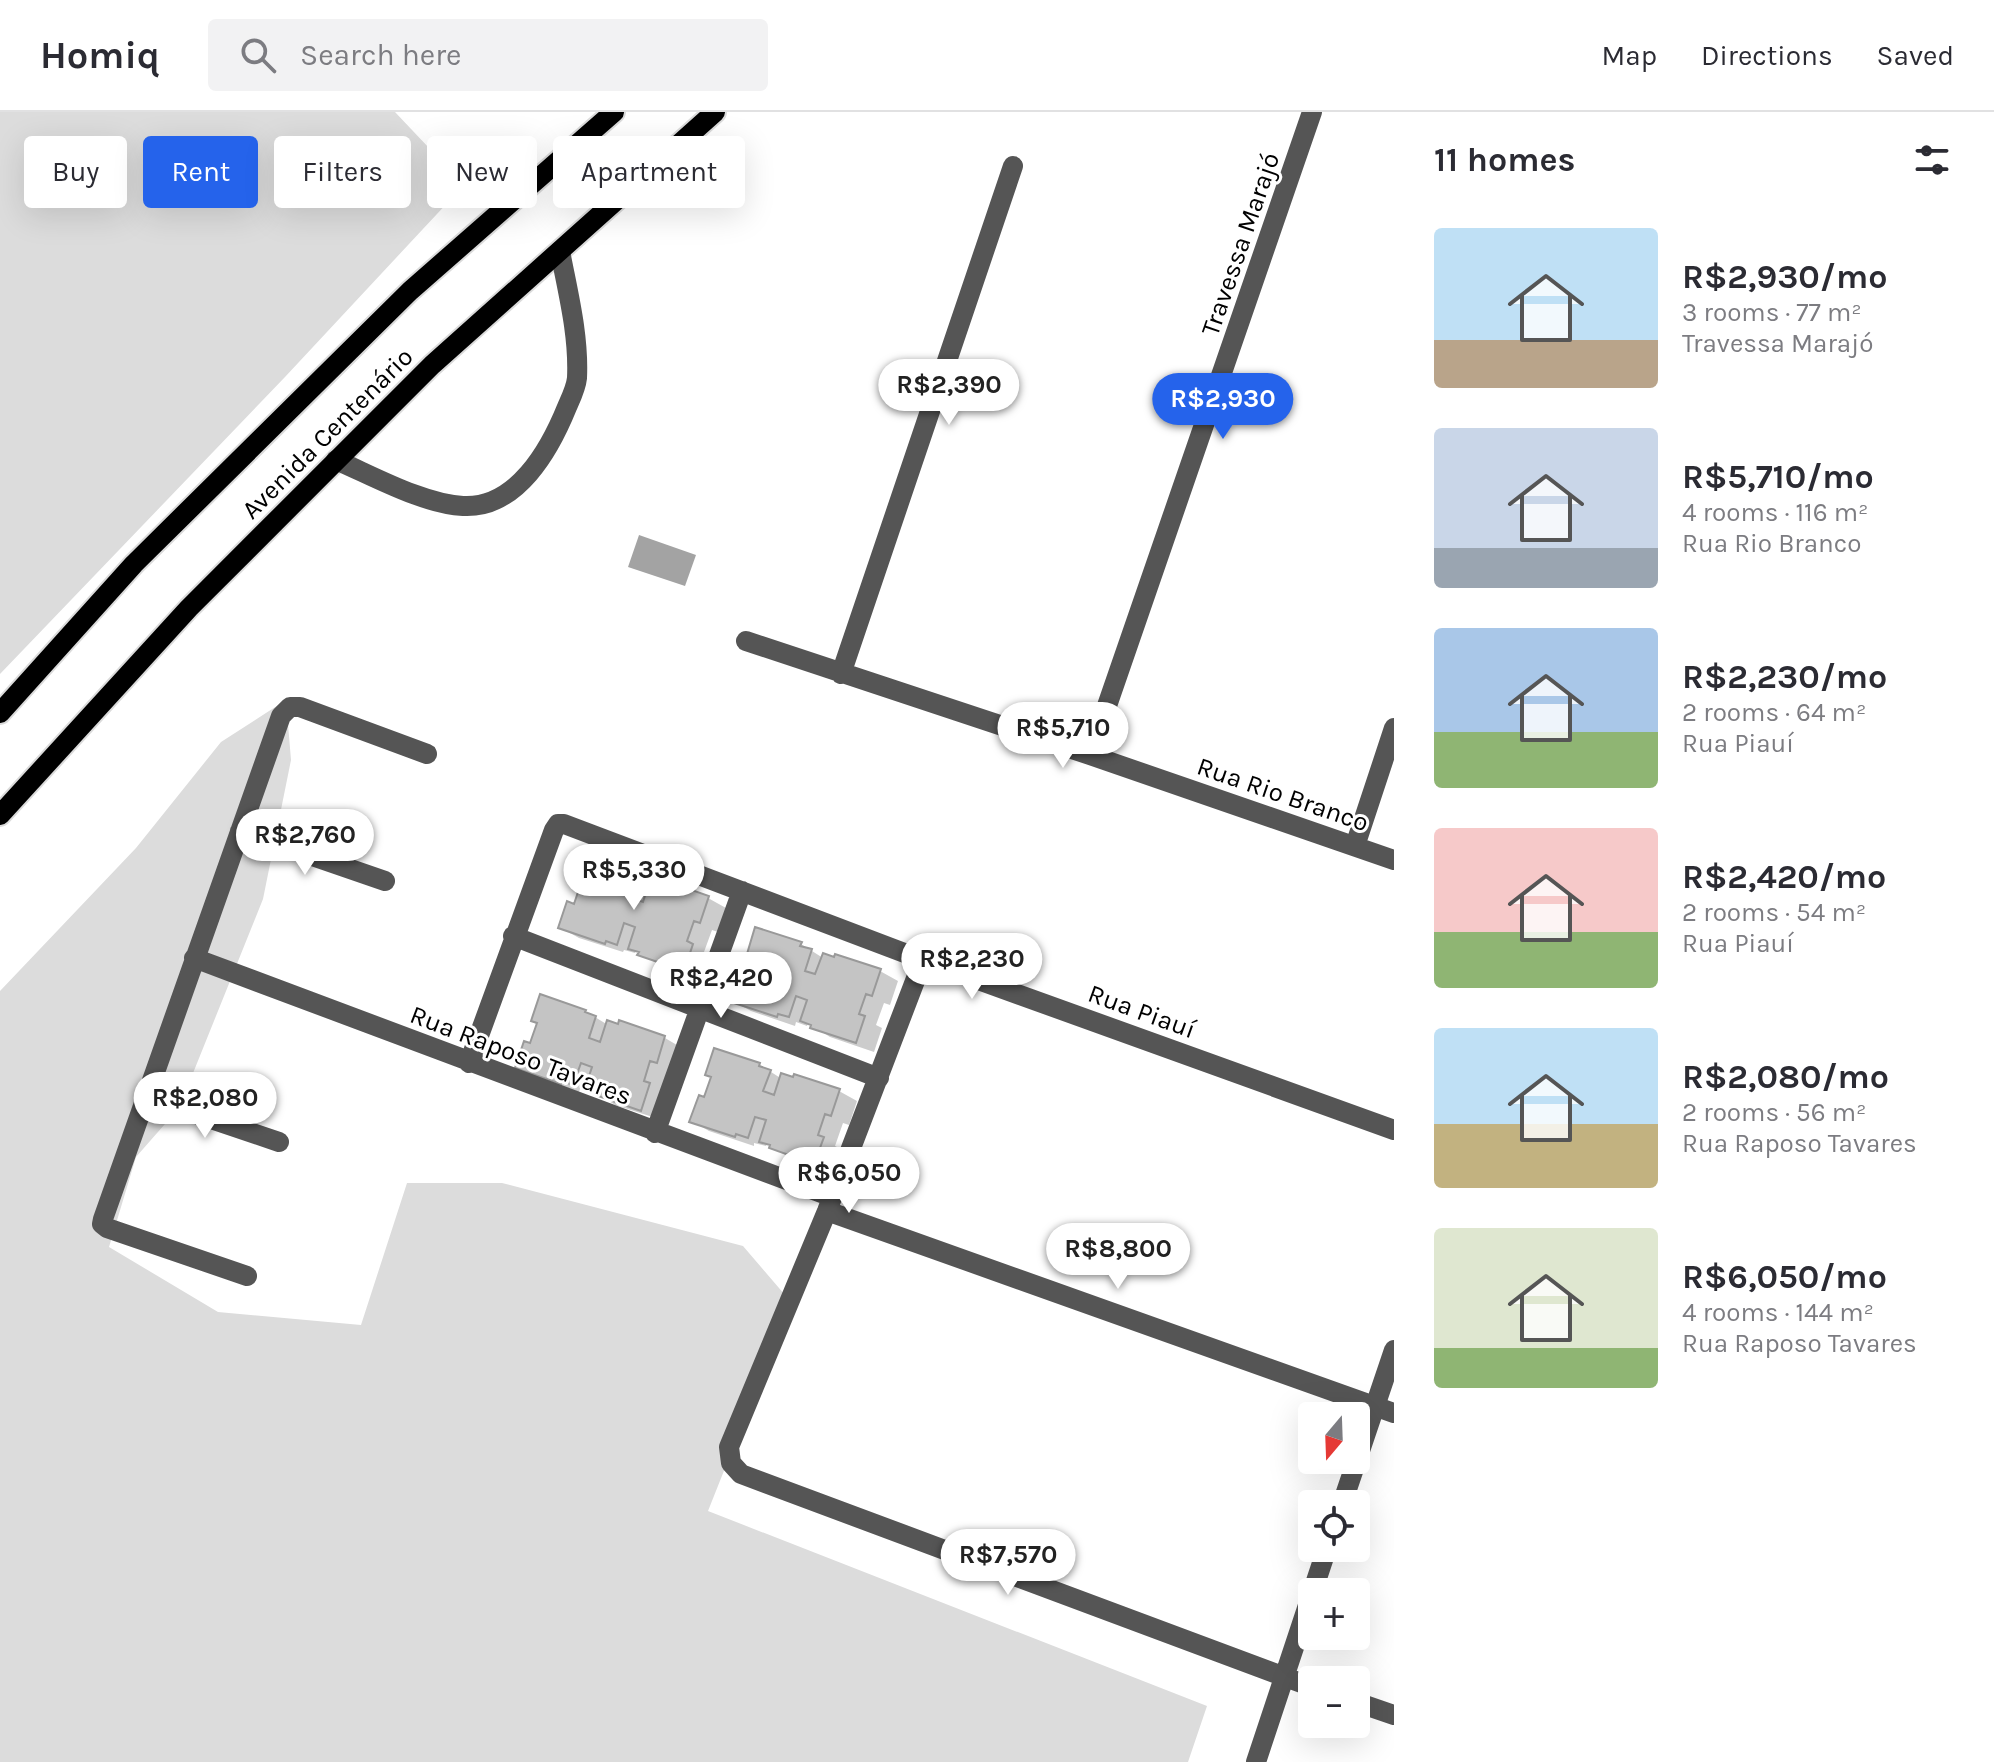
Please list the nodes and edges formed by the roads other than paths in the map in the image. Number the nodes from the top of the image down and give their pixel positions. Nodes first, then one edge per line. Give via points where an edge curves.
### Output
1 (614, 112) edge
2 (715, 112) edge
3 (1312, 112) edge
4 (1013, 166) dead end
5 (560, 251) junction
6 (336, 460) junction
7 (746, 641) dead end
8 (841, 674) junction
9 (0, 713) edge
10 (1394, 728) edge
11 (427, 754) dead end
12 (1090, 755) junction
13 (0, 815) edge
14 (240, 831) junction
15 (1355, 846) junction
16 (1394, 860) edge
17 (385, 881) dead end
18 (742, 891) junction
19 (513, 936) junction
20 (194, 958) junction
21 (923, 960) junction
22 (701, 1008) junction
23 (469, 1063) junction
24 (879, 1078) junction
25 (146, 1097) junction
26 (1394, 1130) edge
27 (655, 1133) junction
28 (279, 1142) dead end
29 (829, 1204) junction
30 (247, 1276) dead end
31 (1394, 1350) edge
32 (1385, 1410) edge
33 (1348, 1490) edge
34 (1322, 1562) edge
35 (1283, 1677) junction
36 (1298, 1682) edge
37 (1370, 1707) edge
38 (1394, 1715) edge
39 (1256, 1762) edge

1 - 9 main road, Avenida Centenário via 399,302 134,564
2 - 5 main road, Avenida Centenário
3 - 12 street, Travessa Marajó
4 - 8 street
5 - 6 main road, Avenida Centenário
5 - 6 street via 577,340 577,382 538,464 501,499 464,506 423,496
6 - 13 main road, Avenida Centenário via 189,608
7 - 8 street, Rua Rio Branco
8 - 12 street, Rua Rio Branco
10 - 15 street
11 - 14 street via 290,707 281,716
12 - 15 street, Rua Rio Branco
14 - 17 street
14 - 20 street
15 - 16 street, Rua Rio Branco
18 - 19 street, Rua Piauí via 558,824
18 - 21 street, Rua Piauí
18 - 22 street
19 - 22 street
19 - 23 street
20 - 23 street, Rua Raposo Tavares
20 - 25 street
21 - 24 street
21 - 26 street, Rua Piauí
22 - 24 street
22 - 27 street
23 - 27 street, Rua Raposo Tavares
24 - 29 street
25 - 28 street
25 - 30 street via 102,1224
27 - 29 street, Rua Raposo Tavares
29 - 32 street, Rua Raposo Tavares
29 - 35 street via 729,1447 731,1463 741,1474
31 - 32 street
32 - 33 street
34 - 35 street
35 - 36 street
35 - 39 street
37 - 38 street

